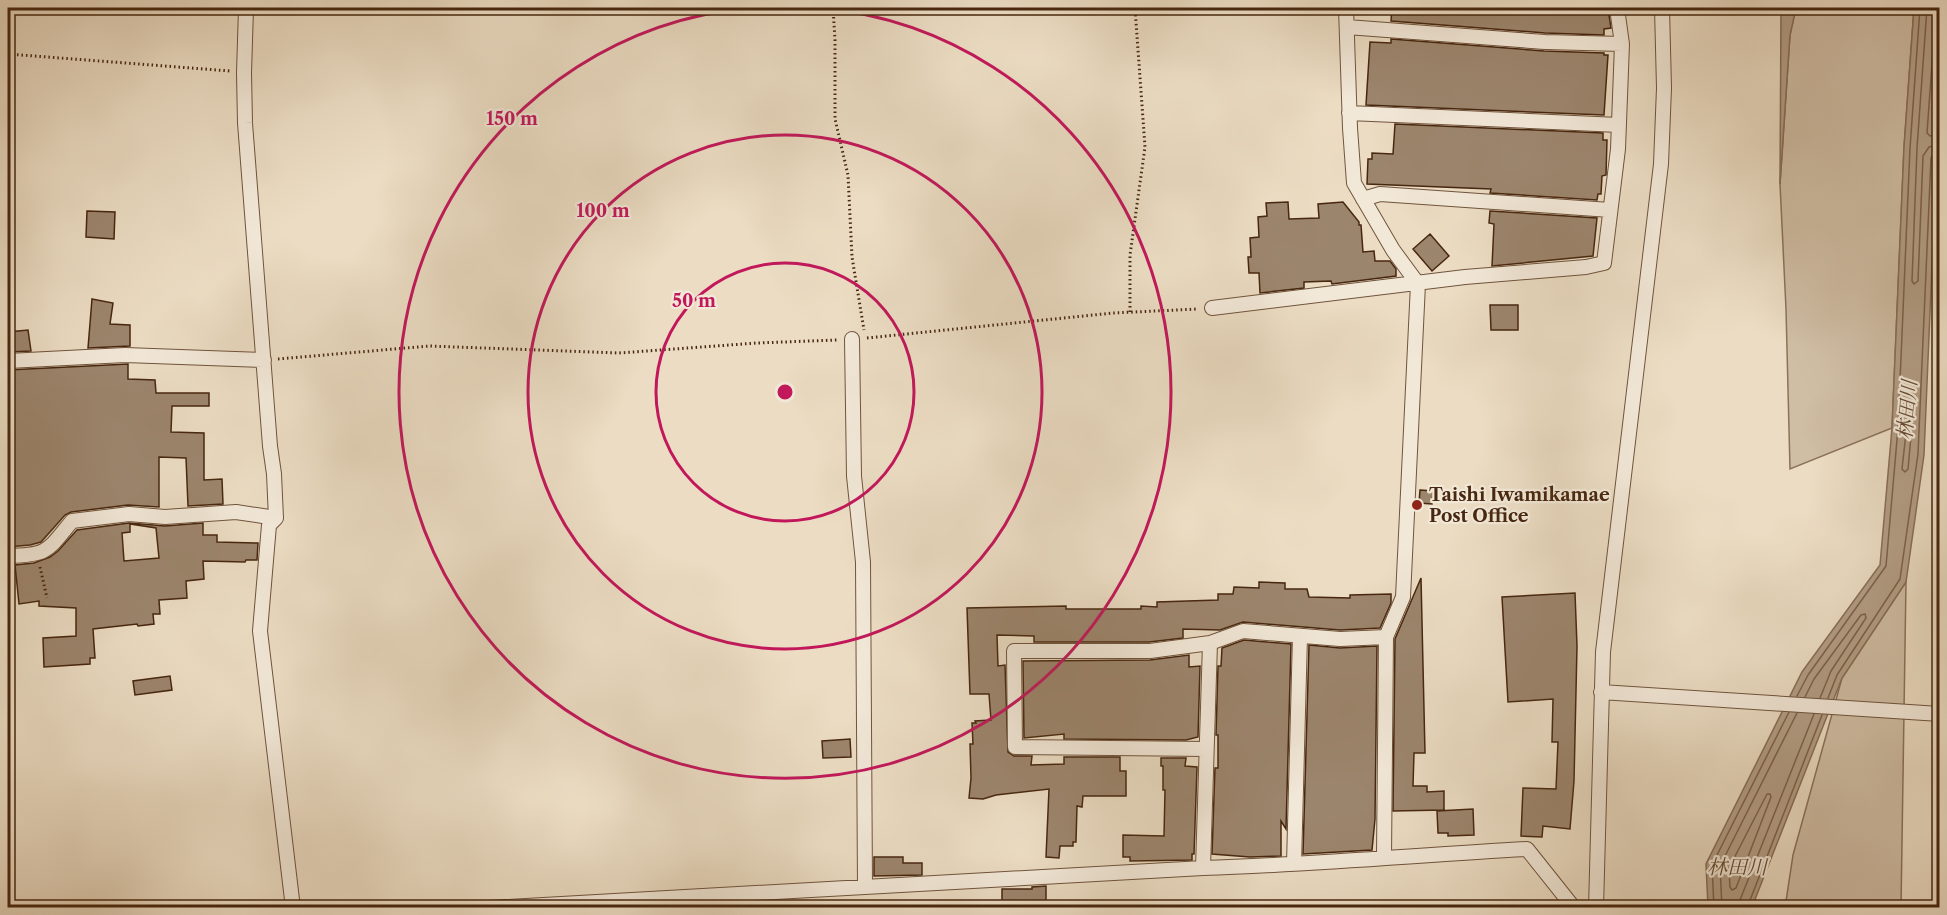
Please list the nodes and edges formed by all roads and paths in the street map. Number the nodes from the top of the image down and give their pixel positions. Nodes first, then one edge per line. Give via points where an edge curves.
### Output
1 (246, 8) edge
2 (832, 8) edge
3 (1135, 8) edge
4 (1346, 8) edge
5 (1617, 8) edge
6 (1662, 8) edge
7 (1347, 27) junction
8 (1622, 44) junction
9 (8, 54) edge
10 (244, 73) junction
11 (1349, 113) junction
12 (1619, 125) junction
13 (1363, 199) junction
14 (1610, 210) junction
15 (1418, 284) junction
16 (1212, 308) joint
17 (1130, 312) junction
18 (859, 339) junction
19 (264, 360) junction
20 (8, 361) edge
21 (276, 518) junction
22 (37, 553) junction
23 (8, 556) edge
24 (47, 598) dead end
25 (1300, 636) junction
26 (1386, 637) junction
27 (1210, 643) junction
28 (1601, 692) junction
29 (1940, 714) edge
30 (1206, 749) junction
31 (1384, 857) junction
32 (1294, 864) junction
33 (1203, 868) junction
34 (865, 887) junction
35 (293, 908) edge
36 (489, 908) edge
37 (1574, 908) edge
38 (1596, 908) edge

1 - 10 street
2 - 18 path via 835,119 848,175
3 - 17 path via 1145,147 1130,255
4 - 7 street
5 - 8 street
6 - 28 street via 1665,88 1661,164 1605,630
7 - 8 street
7 - 11 street
8 - 12 street
9 - 10 path
10 - 19 street
11 - 12 street
11 - 13 street via 1354,183
12 - 14 street
13 - 14 street via 1380,194
13 - 15 street
14 - 15 street via 1604,263
15 - 16 street
15 - 26 street via 1403,597
16 - 17 path
17 - 18 path
18 - 19 path via 619,353 429,346
18 - 34 street via 854,476 863,562
19 - 20 street via 125,355
19 - 21 street
21 - 22 street via 236,512 165,517 129,514 72,520 48,550
21 - 35 street via 268,525 260,631
22 - 23 street
22 - 24 path
25 - 26 street
25 - 27 street via 1243,632
25 - 32 street
26 - 31 street
27 - 30 street
27 - 30 street via 1150,651 1014,651 1014,747
28 - 29 street
28 - 38 street
30 - 33 street
31 - 32 street
31 - 37 street via 1527,849
32 - 33 street
33 - 34 street
34 - 36 street

